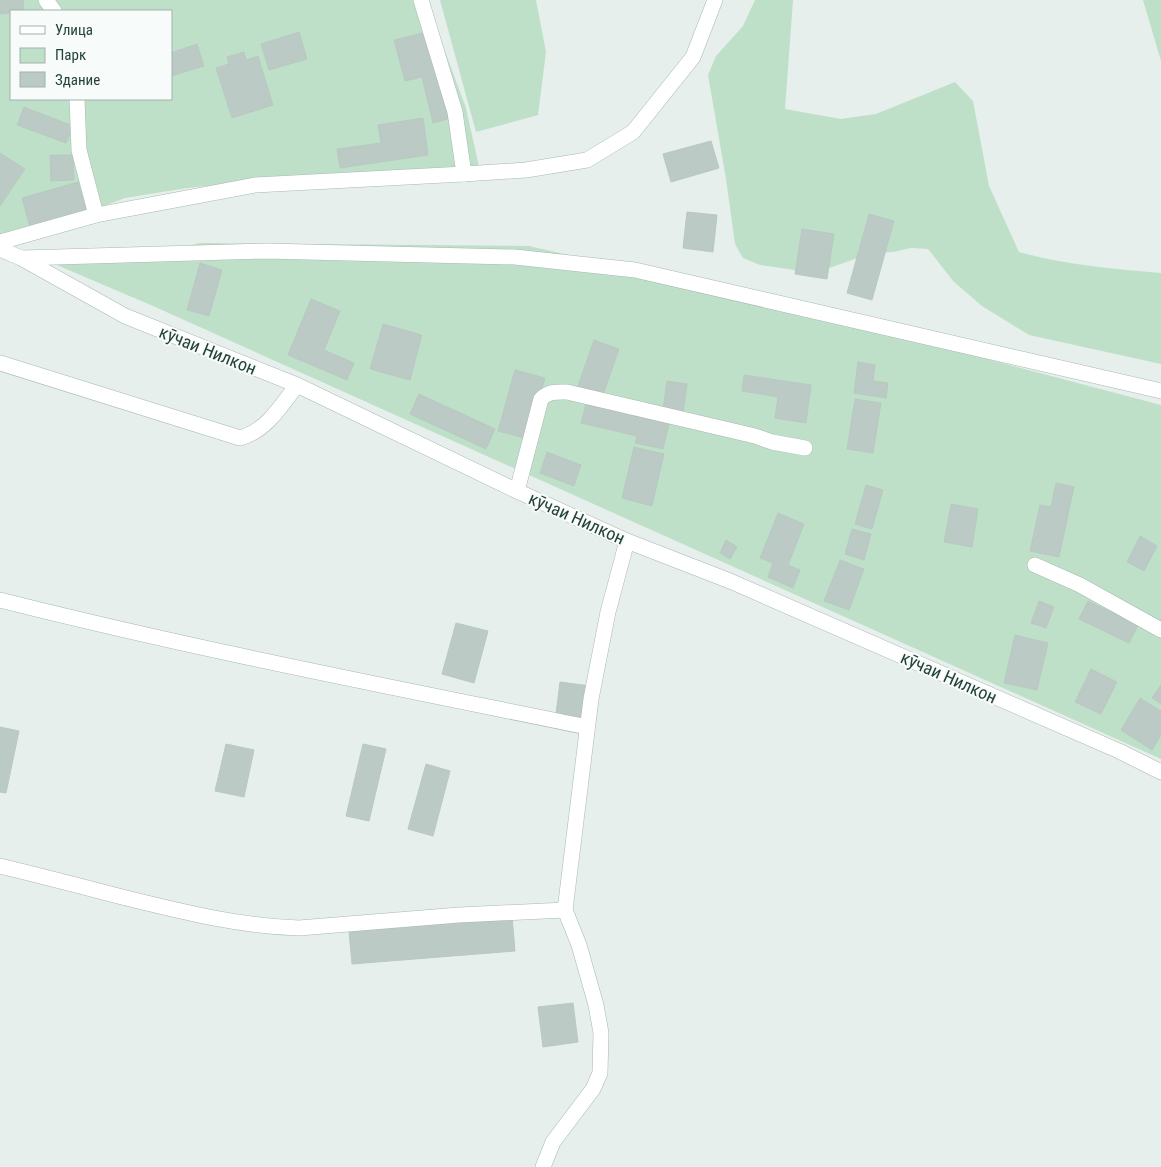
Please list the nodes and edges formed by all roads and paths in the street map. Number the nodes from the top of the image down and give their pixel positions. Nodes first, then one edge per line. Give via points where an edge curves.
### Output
1 (422, 0) edge
2 (714, 0) edge
3 (77, 100) edge
4 (464, 174) junction
5 (96, 215) junction
6 (0, 242) edge
7 (0, 249) edge
8 (20, 258) junction
9 (0, 363) edge
10 (297, 385) junction
11 (1161, 392) edge
12 (805, 448) dead end
13 (517, 492) junction
14 (627, 541) junction
15 (1035, 566) dead end
16 (0, 600) edge
17 (1161, 630) edge
18 (587, 727) junction
19 (1161, 772) edge
20 (0, 866) edge
21 (565, 910) junction
22 (543, 1167) edge

1 - 4 street via 455,112
2 - 4 street via 693,57 633,132 587,160 526,170
3 - 5 street via 79,150
4 - 5 street via 255,185
5 - 6 street
7 - 8 street, кӯчаи Нилкон
8 - 10 street, кӯчаи Нилкон via 125,316
8 - 11 street via 266,251 514,257 635,270
9 - 10 street via 240,438 251,435 272,418
10 - 13 street, кӯчаи Нилкон
12 - 13 street via 567,392 554,392 541,399
13 - 14 street, кӯчаи Нилкон
14 - 18 street via 608,612
14 - 19 street, кӯчаи Нилкон via 730,581
15 - 17 street via 1080,585
16 - 18 street via 304,670
18 - 21 street
20 - 21 street via 166,908 226,921 276,927
21 - 22 street via 596,1006 601,1033 600,1073 593,1089 553,1142

